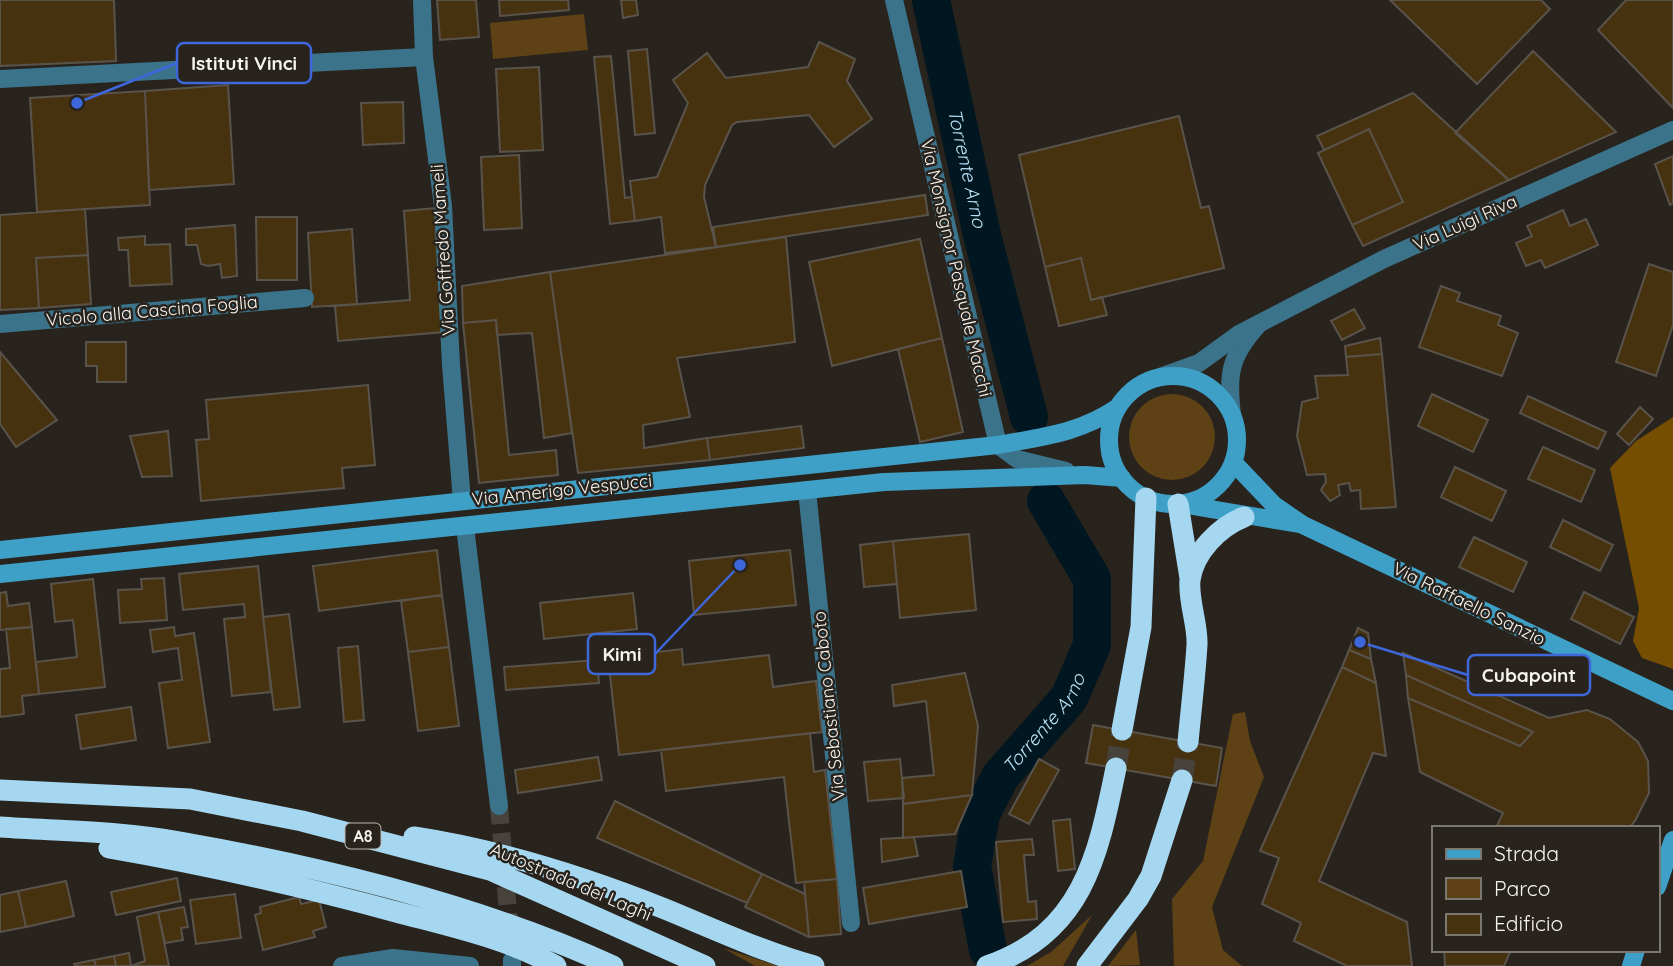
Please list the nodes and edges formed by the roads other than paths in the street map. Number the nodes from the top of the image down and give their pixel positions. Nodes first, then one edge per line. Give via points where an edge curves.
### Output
1 (422, 0) edge
2 (894, 0) edge
3 (424, 57) junction
4 (0, 79) edge
5 (1673, 130) edge
6 (304, 298) dead end
7 (1261, 322) junction
8 (0, 324) edge
9 (1160, 377) junction
10 (1118, 407) junction
11 (1232, 414) junction
12 (998, 445) junction
13 (1233, 462) junction
14 (1084, 474) junction
15 (1122, 478) junction
16 (807, 490) junction
17 (1146, 498) junction
18 (462, 500) junction
19 (1178, 504) junction
20 (1244, 517) junction
21 (1303, 525) junction
22 (465, 527) junction
23 (0, 550) edge
24 (0, 574) edge
25 (1190, 580) junction
26 (1673, 701) edge
27 (1122, 730) tunnel mouth
28 (1188, 742) tunnel mouth
29 (1116, 768) tunnel mouth
30 (1182, 780) tunnel mouth
31 (0, 790) edge
32 (499, 807) tunnel mouth
33 (302, 821) junction
34 (0, 827) edge
35 (1673, 840) edge
36 (1659, 881) edge
37 (851, 923) dead end
38 (342, 966) edge
39 (470, 966) edge
40 (556, 966) edge
41 (612, 966) edge
42 (705, 966) edge
43 (814, 966) edge
44 (987, 966) edge
45 (1087, 966) edge

1 - 3 street, Via Goffredo Mameli
2 - 12 street, Via Monsignor Pasquale Macchi
3 - 4 street
3 - 18 street, Via Goffredo Mameli via 443,206
5 - 7 street, Via Luigi Riva via 1384,259
6 - 8 street, Vicolo alla Cascina Foglia
7 - 9 street, Via Luigi Riva via 1199,363
7 - 11 street, Via Luigi Riva via 1233,362 1228,381
9 - 10 main road via 1131,391
9 - 11 main road via 1182,376 1203,383 1221,396
10 - 12 main road, Via Amerigo Vespucci via 1067,432
10 - 15 main road via 1109,443
11 - 13 main road via 1237,430
12 - 14 street via 1017,459
12 - 18 main road, Via Amerigo Vespucci
13 - 19 main road via 1214,489
13 - 21 main road, Via Raffaello Sanzio via 1274,505
14 - 15 main road, Via Amerigo Vespucci
14 - 16 main road, Via Amerigo Vespucci via 884,482
15 - 17 main road
16 - 22 main road, Via Amerigo Vespucci
16 - 37 street, Via Sebastiano Caboto
17 - 19 main road
17 - 27 highway via 1141,627
18 - 23 main road, Via Amerigo Vespucci
19 - 20 main road, Via Raffaello Sanzio
19 - 25 highway
20 - 21 main road, Via Raffaello Sanzio
20 - 25 highway via 1209,542
21 - 26 main road, Via Raffaello Sanzio
22 - 24 main road, Via Amerigo Vespucci
22 - 32 street
25 - 28 highway via 1197,642
29 - 44 highway via 1101,839 1072,905 1030,945
30 - 45 highway via 1145,888
31 - 33 highway, Autostrada dei Laghi / A8 via 190,799
33 - 42 highway, Autostrada dei Laghi / A8 via 490,870
33 - 43 highway via 468,846 513,858
34 - 40 highway via 346,898 463,929 531,952
34 - 41 highway via 177,841 368,883 519,929
35 - 36 main road
38 - 39 street via 393,958

